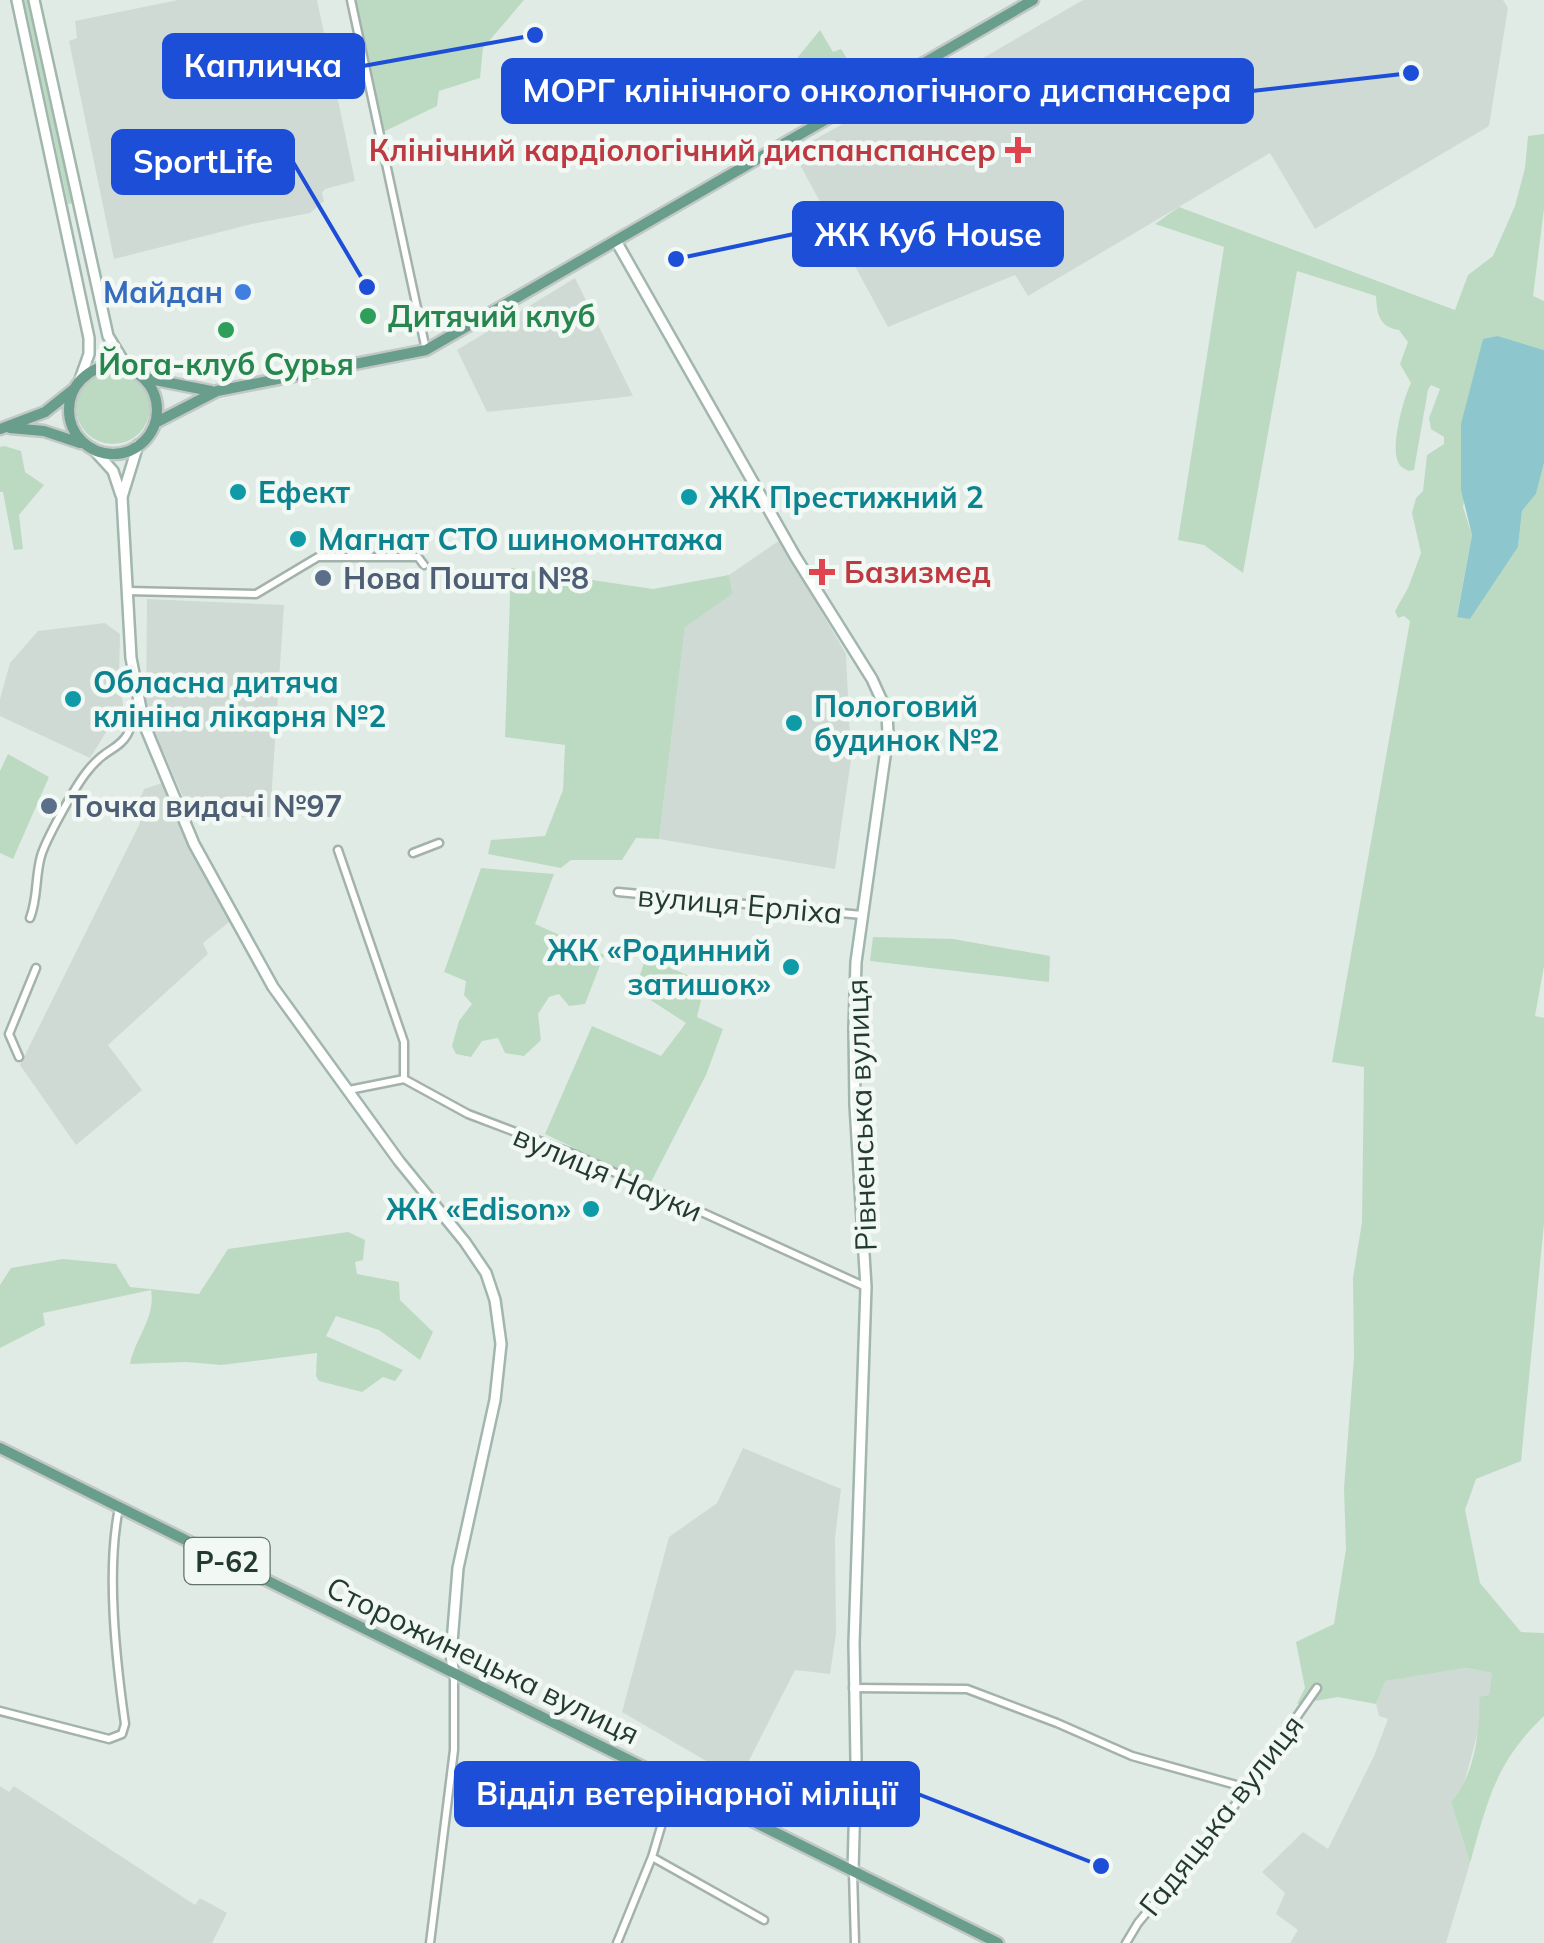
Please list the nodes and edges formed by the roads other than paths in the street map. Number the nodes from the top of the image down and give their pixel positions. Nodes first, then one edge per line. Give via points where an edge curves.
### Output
1 (18, 0) edge
2 (34, 0) edge
3 (351, 0) edge
4 (1032, 0) edge
5 (616, 241) junction
6 (426, 350) junction
7 (128, 369) junction
8 (142, 377) junction
9 (77, 385) junction
10 (217, 392) junction
11 (155, 423) junction
12 (2, 428) edge
13 (138, 445) junction
14 (90, 447) junction
15 (122, 497) junction
16 (424, 565) dead end
17 (128, 591) junction
18 (137, 699) junction
19 (440, 843) dead end
20 (338, 850) dead end
21 (413, 853) dead end
22 (618, 892) dead end
23 (862, 915) junction
24 (30, 918) dead end
25 (36, 968) dead end
26 (19, 1057) dead end
27 (404, 1079) junction
28 (349, 1090) junction
29 (866, 1286) junction
30 (0, 1448) edge
31 (119, 1507) junction
32 (454, 1675) junction
33 (854, 1688) junction
34 (1317, 1688) dead end
35 (0, 1710) edge
36 (674, 1782) junction
37 (1247, 1788) junction
38 (652, 1857) junction
39 (852, 1871) junction
40 (764, 1920) dead end
41 (430, 1943) edge
42 (617, 1943) edge
43 (854, 1943) edge
44 (998, 1943) edge
45 (1126, 1943) edge

1 - 9 street via 86,322 89,354
2 - 7 street via 103,318
3 - 6 street
4 - 5 main road
5 - 6 main road
5 - 23 street, Рівненська вулиця via 887,712
6 - 10 main road
7 - 8 main road
7 - 9 main road via 99,368
8 - 10 main road
8 - 11 main road via 155,398
9 - 12 main road via 45,412
9 - 14 main road via 70,421
10 - 11 main road
11 - 13 main road
12 - 14 main road via 44,430
13 - 14 main road via 122,453
13 - 15 street
14 - 15 street via 113,471
15 - 17 street
16 - 17 street via 418,557 318,557 256,594
17 - 18 street
18 - 24 street via 126,740 87,771 41,856
18 - 28 street via 200,856 273,987
19 - 21 street
20 - 27 street via 404,1042
22 - 23 street, вулиця Ерліха
23 - 29 street, Рівненська вулиця via 854,1067
25 - 26 street via 10,1034
27 - 28 street
27 - 29 street, вулиця Науки via 468,1114 576,1155
28 - 32 street via 465,1242 495,1300 501,1344 495,1400 458,1568
29 - 33 street, Рівненська вулиця
30 - 31 main road, Сторожинецька вулиця / Р-62
31 - 32 main road, Сторожинецька вулиця / Р-62
31 - 35 street via 113,1574 120,1737
32 - 36 main road, Сторожинецька вулиця / Р-62
32 - 41 street via 454,1750
33 - 37 street via 967,1689 1132,1756
33 - 39 street, Рівненська вулиця
34 - 37 street, Гадяцька вулиця
36 - 38 street
36 - 39 main road, Сторожинецька вулиця / Р-62
37 - 45 street, Гадяцька вулиця
38 - 40 street
38 - 42 street
39 - 43 street, Рівненська вулиця
39 - 44 main road, Сторожинецька вулиця / Р-62

